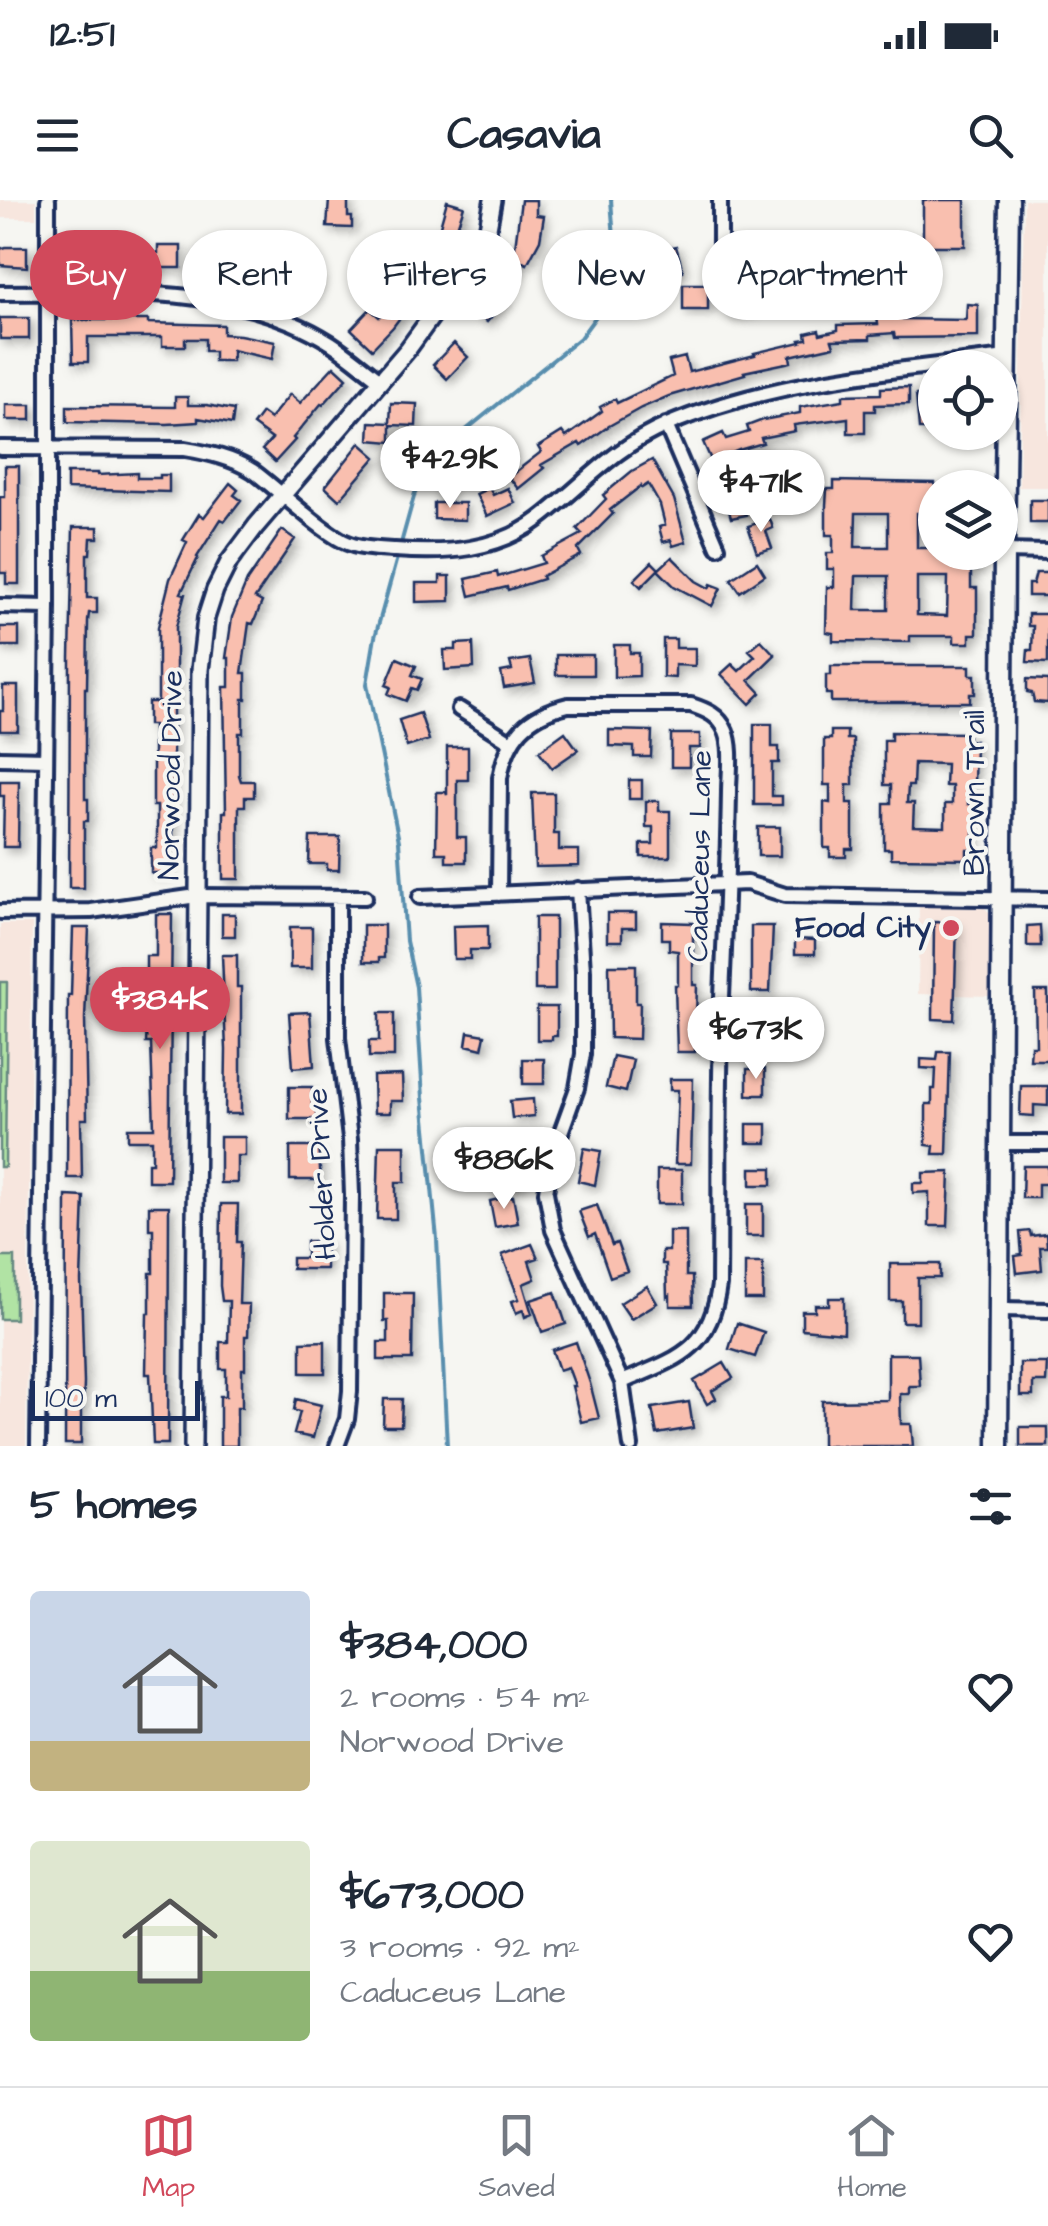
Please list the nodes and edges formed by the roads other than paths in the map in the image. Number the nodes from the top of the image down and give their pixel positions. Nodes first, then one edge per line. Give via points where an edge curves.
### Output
1 (48, 200) edge
2 (493, 200) edge
3 (720, 200) edge
4 (1010, 200) edge
5 (47, 230) edge
6 (720, 230) edge
7 (0, 292) edge
8 (30, 293) edge
9 (162, 296) edge
10 (46, 320) edge
11 (1008, 350) edge
12 (918, 368) edge
13 (380, 380) junction
14 (666, 426) junction
15 (0, 448) edge
16 (48, 448) junction
17 (284, 494) junction
18 (718, 547) dead end
19 (1018, 552) edge
20 (1048, 552) edge
21 (1004, 570) edge
22 (0, 606) edge
23 (48, 606) junction
24 (459, 709) dead end
25 (511, 742) junction
26 (0, 758) edge
27 (46, 758) junction
28 (728, 883) junction
29 (578, 889) junction
30 (499, 894) junction
31 (198, 896) junction
32 (420, 897) dead end
33 (338, 898) junction
34 (364, 898) dead end
35 (1002, 898) junction
36 (1048, 899) edge
37 (0, 912) edge
38 (44, 913) junction
39 (1000, 1143) junction
40 (1048, 1143) edge
41 (1000, 1310) junction
42 (1048, 1310) edge
43 (622, 1382) junction
44 (38, 1446) edge
45 (194, 1446) edge
46 (338, 1446) edge
47 (631, 1446) edge
48 (998, 1446) edge

1 - 5 street
2 - 13 street, Norwood Drive via 474,258
3 - 6 street
4 - 11 main road, Brown Trail
7 - 8 street
9 - 13 street via 252,307 332,343
10 - 16 street
12 - 14 street via 787,388
13 - 17 street, Norwood Drive
14 - 17 street via 610,456 511,537 465,550 414,552 344,542
14 - 18 street
15 - 16 street
16 - 17 street via 210,453 237,461
16 - 23 street
17 - 31 street, Norwood Drive via 230,562 206,618
19 - 20 street
21 - 35 main road, Brown Trail
22 - 23 street
23 - 27 street
24 - 25 street
25 - 28 street, Caduceus Lane via 538,715 568,705 706,710 718,718 728,741
25 - 30 street via 500,778
26 - 27 street
27 - 38 street
28 - 29 street
28 - 35 street via 786,896
28 - 43 street, Caduceus Lane via 717,1308 691,1348
29 - 30 street
29 - 43 street via 583,1054 546,1192 562,1251
30 - 32 street
31 - 33 street
31 - 38 street
31 - 45 street, Norwood Drive
33 - 34 street
33 - 46 street, Holder Drive via 338,1038 352,1195 350,1391
35 - 36 street
35 - 39 main road, Brown Trail
37 - 38 street
38 - 44 street
39 - 40 street
39 - 41 main road, Brown Trail
41 - 42 street
41 - 48 main road, Brown Trail
43 - 47 street

